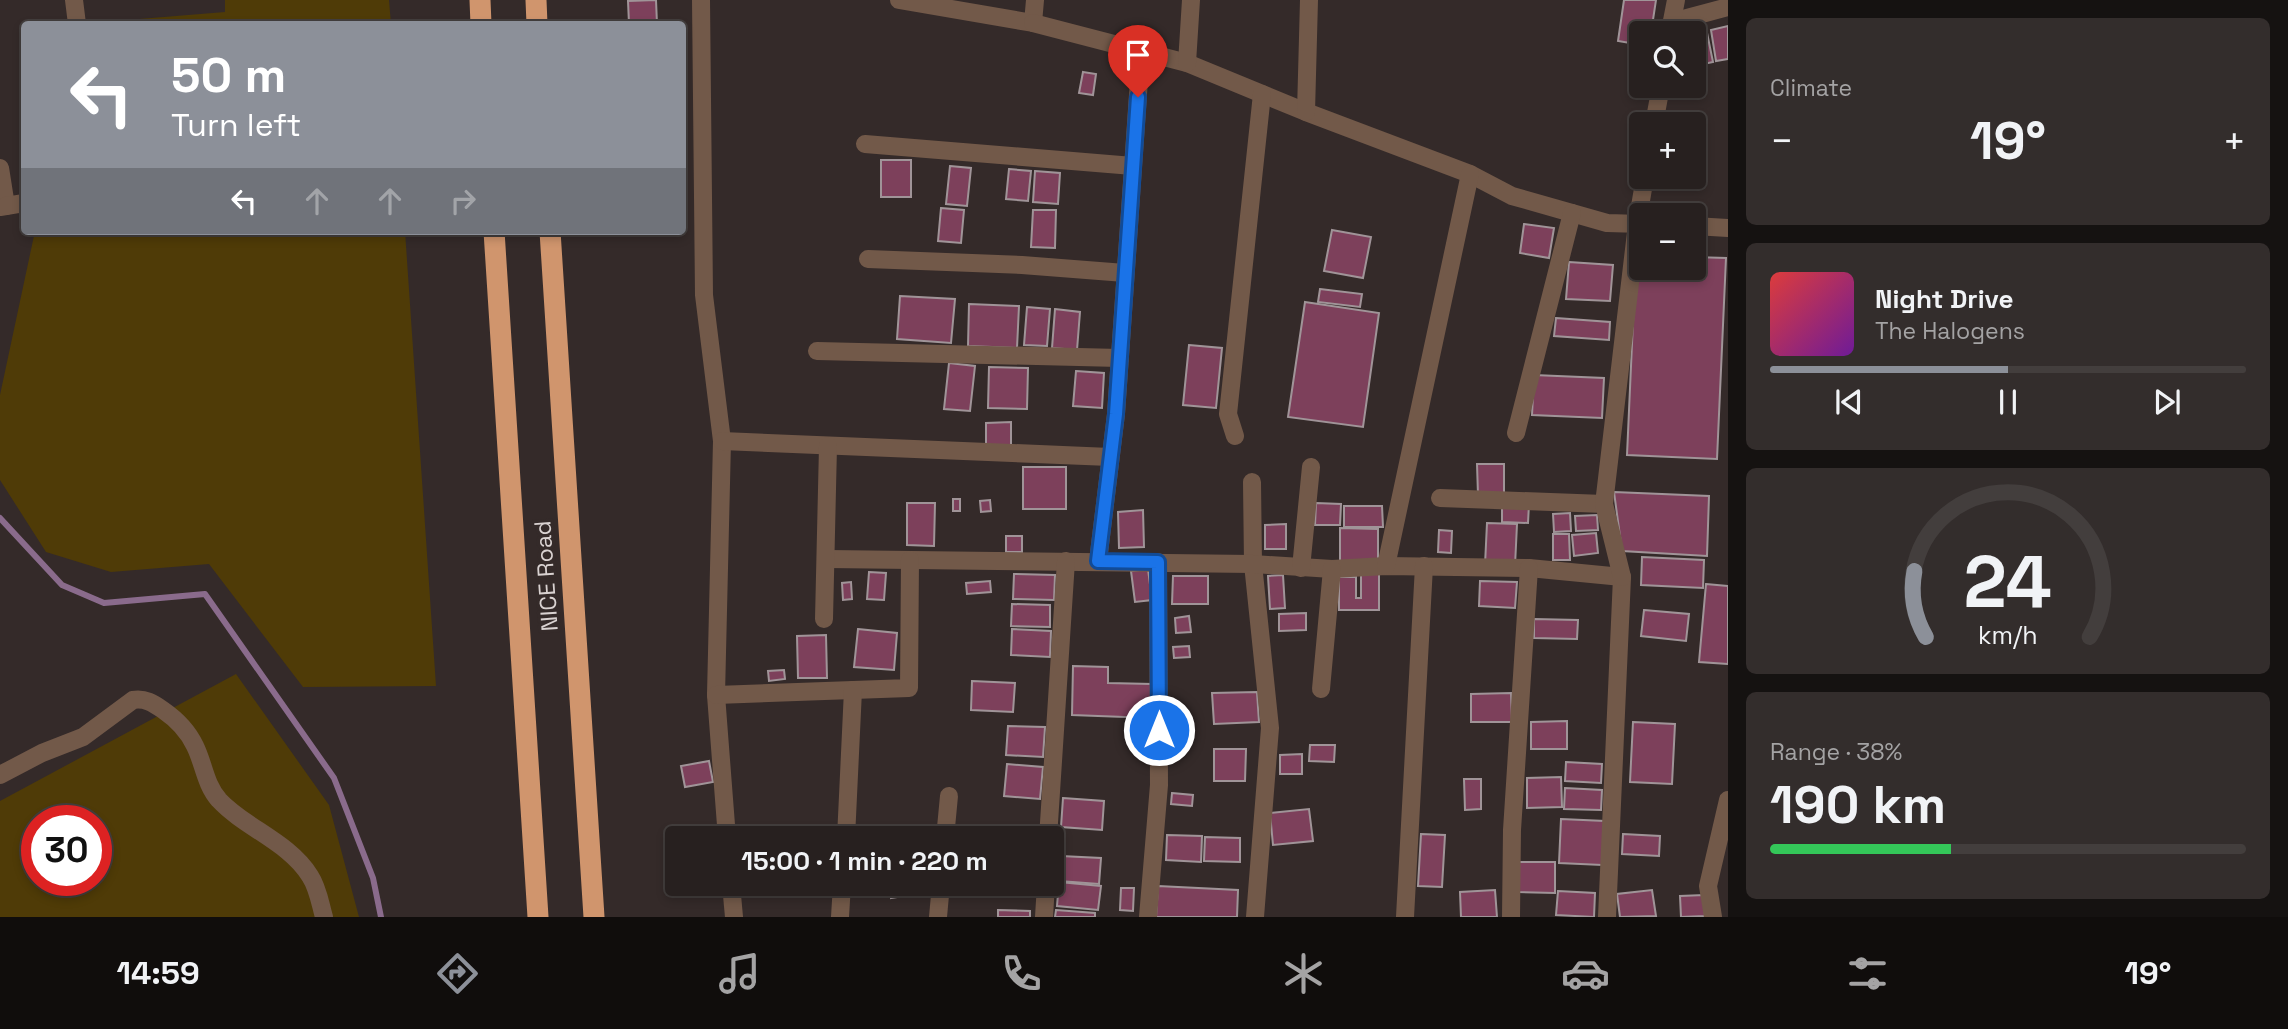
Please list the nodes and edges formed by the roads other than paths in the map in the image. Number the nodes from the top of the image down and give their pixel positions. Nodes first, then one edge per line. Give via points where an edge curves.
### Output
1 (74, 0) edge
2 (480, 0) edge
3 (536, 0) edge
4 (701, 0) edge
5 (899, 0) edge
6 (1035, 0) edge
7 (1191, 0) edge
8 (1309, 0) edge
9 (1675, 0) edge
10 (1728, 7) edge
11 (77, 21) edge
12 (481, 21) edge
13 (537, 21) edge
14 (1672, 21) edge
15 (1690, 21) edge
16 (1034, 23) junction
17 (1141, 51) junction
18 (1187, 63) junction
19 (1262, 94) junction
20 (1306, 112) junction
21 (864, 144) dead end
22 (1133, 166) junction
23 (0, 168) edge
24 (1471, 174) junction
25 (21, 204) edge
26 (3, 207) edge
27 (1572, 214) junction
28 (1629, 224) edge
29 (1706, 227) edge
30 (1728, 228) edge
31 (494, 235) edge
32 (551, 235) edge
33 (868, 259) dead end
34 (1125, 272) junction
35 (1632, 280) edge
36 (817, 351) dead end
37 (1120, 358) junction
38 (1516, 433) dead end
39 (1235, 436) dead end
40 (722, 441) junction
41 (828, 446) junction
42 (1111, 457) junction
43 (1311, 467) dead end
44 (1252, 482) dead end
45 (1440, 498) dead end
46 (1604, 504) junction
47 (827, 559) junction
48 (910, 559) junction
49 (1066, 561) junction
50 (1098, 561) junction
51 (1158, 562) junction
52 (1253, 564) junction
53 (1386, 566) junction
54 (1424, 566) junction
55 (1301, 568) junction
56 (1530, 568) junction
57 (1332, 569) junction
58 (1622, 577) junction
59 (824, 619) dead end
60 (853, 690) junction
61 (1321, 690) dead end
62 (716, 695) junction
63 (0, 775) edge
64 (949, 796) dead end
65 (1728, 800) edge
66 (726, 826) edge
67 (847, 826) edge
68 (946, 826) edge
69 (1049, 826) edge
70 (732, 896) edge
71 (841, 896) edge
72 (940, 896) edge
73 (1045, 896) edge
74 (324, 917) edge
75 (538, 917) edge
76 (594, 917) edge
77 (734, 917) edge
78 (840, 917) edge
79 (938, 917) edge
80 (1044, 917) edge
81 (1148, 917) edge
82 (1255, 917) edge
83 (1405, 917) edge
84 (1511, 917) edge
85 (1606, 917) edge
86 (1713, 917) edge

1 - 11 street
2 - 12 highway
3 - 13 highway
4 - 40 street via 704,295
5 - 16 street
6 - 16 street
7 - 18 street
8 - 20 street
9 - 14 street
10 - 15 street
16 - 17 street
17 - 18 street
17 - 22 street
18 - 19 street
19 - 20 street
19 - 39 street via 1228,414
20 - 24 street
21 - 22 street
22 - 34 street
23 - 26 street
24 - 27 street via 1512,197
24 - 53 street
25 - 26 street
27 - 28 street
27 - 38 street
29 - 30 street
31 - 75 highway, NICE Road
32 - 76 highway, NICE Road
33 - 34 street
34 - 37 street
35 - 46 street
36 - 37 street
37 - 42 street
40 - 41 street
40 - 62 street
41 - 42 street
41 - 47 street
42 - 50 street
43 - 55 street
44 - 52 street
45 - 46 street
46 - 58 street
47 - 48 street
47 - 59 street
48 - 49 street
48 - 60 street via 909,688
49 - 50 street
49 - 69 street
50 - 51 street
51 - 52 street
51 - 81 street via 1159,785
52 - 55 street
52 - 82 street via 1270,728
53 - 54 street
53 - 57 street
54 - 56 street
54 - 83 street
55 - 57 street
56 - 58 street
56 - 84 street via 1512,830
57 - 61 street
58 - 85 street
60 - 62 street
60 - 67 street
62 - 66 street
63 - 74 street via 83,737 133,700 153,703 175,718 195,745 205,777 221,802 309,874
64 - 68 street
65 - 86 street via 1708,886
70 - 77 street
71 - 78 street
72 - 79 street
73 - 80 street

